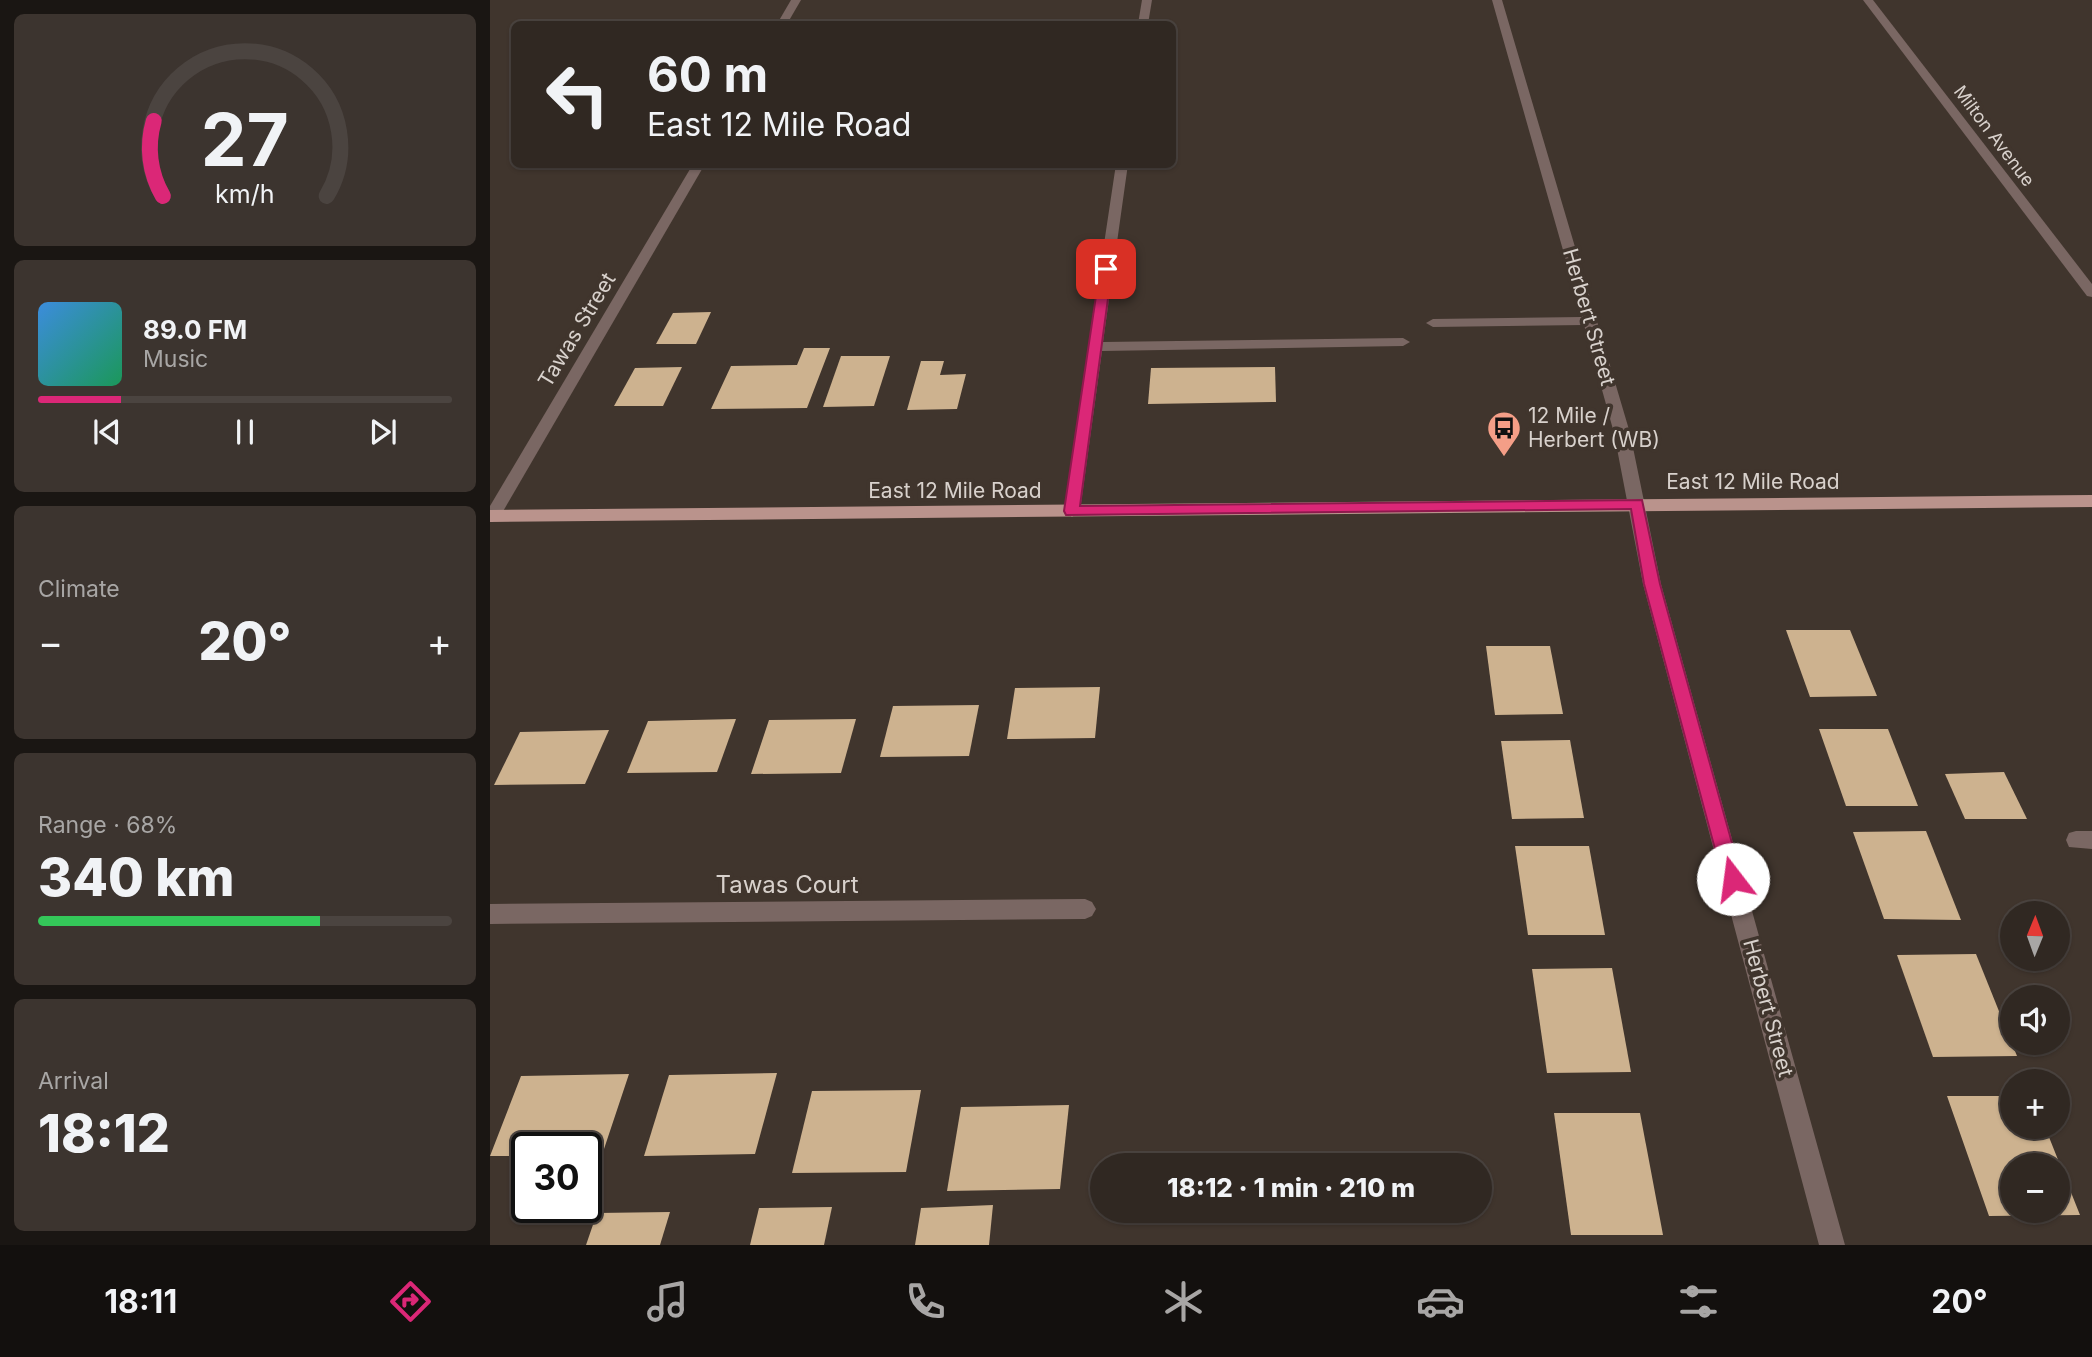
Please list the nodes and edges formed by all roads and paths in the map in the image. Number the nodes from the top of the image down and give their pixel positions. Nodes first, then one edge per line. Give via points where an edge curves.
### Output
1 (796, 0) edge
2 (1147, 0) edge
3 (1497, 0) edge
4 (1868, 0) edge
5 (784, 21) edge
6 (1144, 21) edge
7 (697, 168) edge
8 (1121, 168) edge
9 (2092, 293) edge
10 (1590, 321) junction
11 (1433, 323) dead end
12 (1403, 342) dead end
13 (1095, 346) junction
14 (2092, 501) edge
15 (1637, 504) junction
16 (1072, 511) junction
17 (491, 516) edge
18 (1085, 909) dead end
19 (490, 914) edge
20 (1832, 1245) edge

1 - 5 street
2 - 6 street
3 - 10 street, Herbert Street
4 - 9 street, Milton Avenue
7 - 17 street, Tawas Street
8 - 13 street
10 - 11 street
10 - 15 street, Herbert Street
12 - 13 street
13 - 16 street
14 - 15 main road, East 12 Mile Road
15 - 16 main road, East 12 Mile Road
15 - 20 street, Herbert Street via 1652,584
16 - 17 main road, East 12 Mile Road
18 - 19 street, Tawas Court

